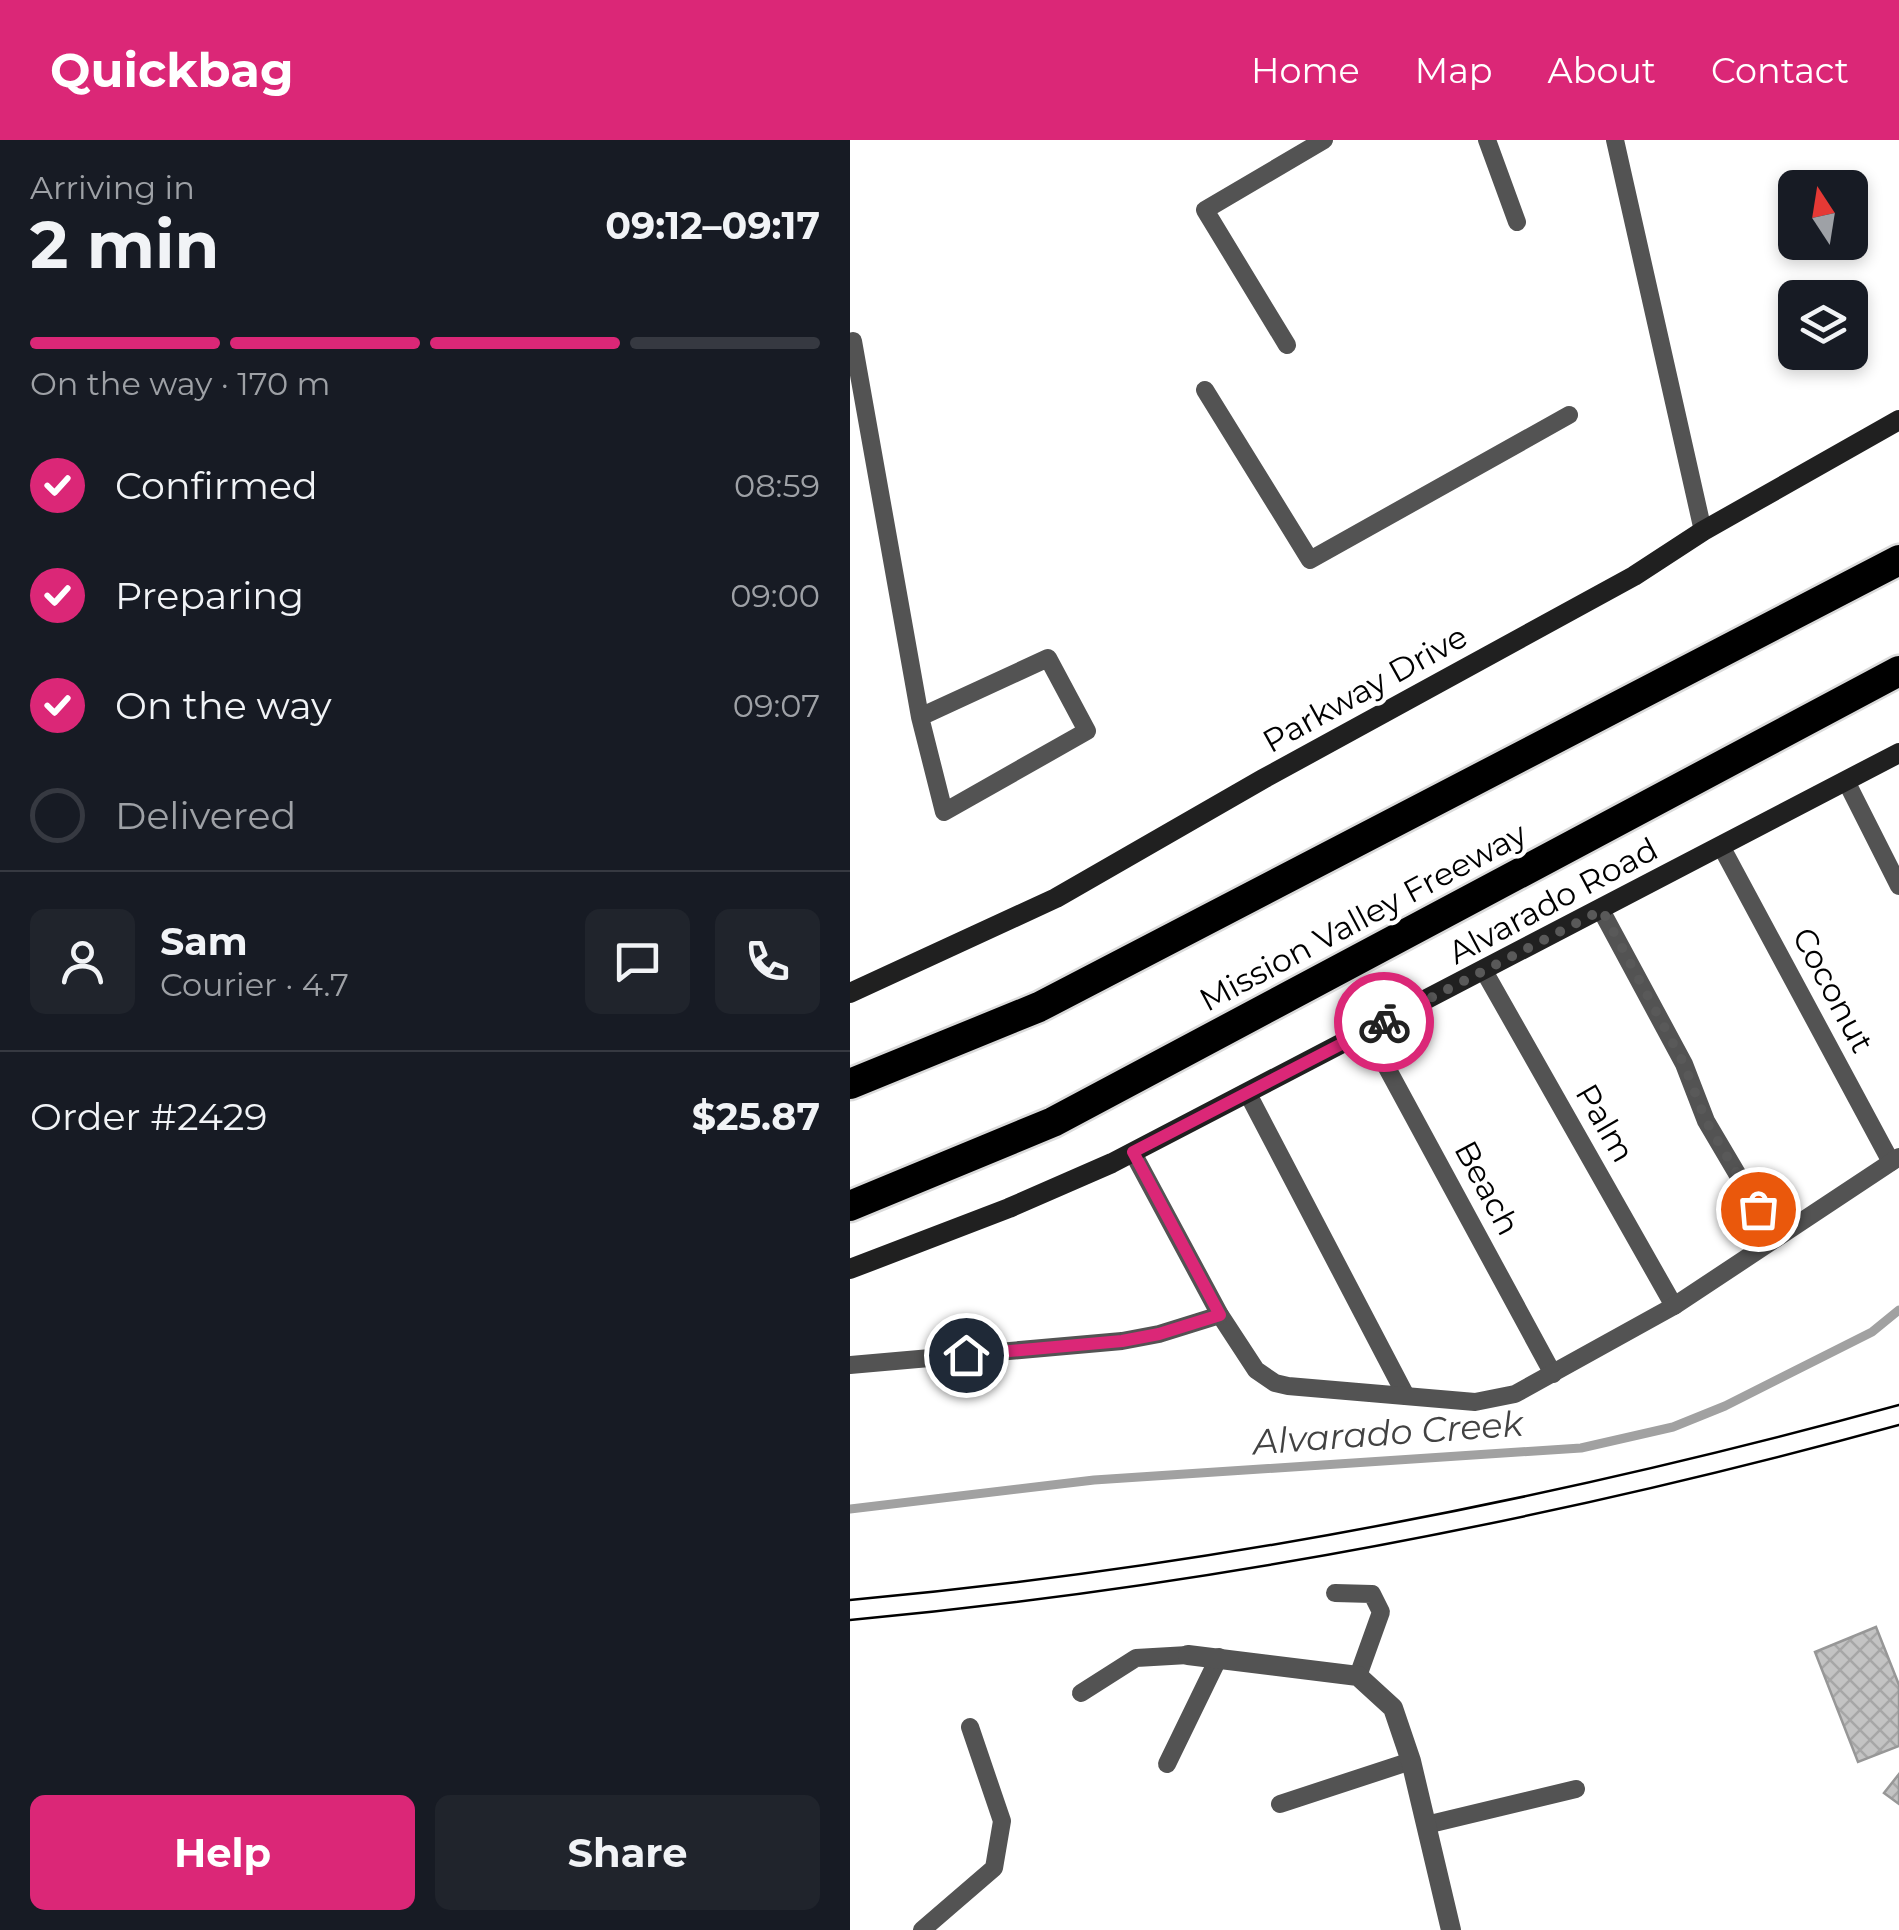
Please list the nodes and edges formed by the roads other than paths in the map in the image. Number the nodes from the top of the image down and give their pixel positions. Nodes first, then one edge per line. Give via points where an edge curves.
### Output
1 (1324, 140) edge
2 (1487, 140) edge
3 (1615, 140) edge
4 (1517, 222) dead end
5 (854, 342) dead end
6 (1287, 345) dead end
7 (1205, 390) dead end
8 (1569, 415) dead end
9 (1899, 420) edge
10 (1703, 531) junction
11 (1899, 560) edge
12 (1899, 670) edge
13 (920, 716) junction
14 (1899, 753) edge
15 (1846, 781) junction
16 (1721, 846) junction
17 (1899, 886) edge
18 (1602, 910) junction
19 (1484, 971) junction
20 (850, 994) edge
21 (1367, 1031) junction
22 (850, 1084) edge
23 (1248, 1094) junction
24 (1133, 1152) junction
25 (1895, 1160) edge
26 (850, 1206) edge
27 (1776, 1238) junction
28 (850, 1269) edge
29 (1674, 1306) junction
30 (1220, 1315) junction
31 (850, 1365) edge
32 (1553, 1374) junction
33 (1406, 1396) junction
34 (1336, 1593) dead end
35 (1188, 1655) joint
36 (1219, 1656) junction
37 (1358, 1676) junction
38 (1081, 1693) dead end
39 (970, 1727) dead end
40 (1411, 1760) junction
41 (1167, 1764) dead end
42 (1576, 1788) dead end
43 (1280, 1804) dead end
44 (1426, 1825) junction
45 (922, 1930) edge
46 (1451, 1930) edge

1 - 6 lane via 1205,210
2 - 4 lane
3 - 10 lane
5 - 13 lane
7 - 8 lane via 1310,560
9 - 10 street, Parkway Drive
10 - 20 street, Parkway Drive via 1634,576 1056,898
11 - 22 highway, Mission Valley Freeway via 1040,1007
12 - 26 highway, Mission Valley Freeway via 1052,1122
13 - 13 lane via 944,812 1087,731 1048,658
14 - 15 street, Alvarado Road
15 - 16 street, Alvarado Road
15 - 17 lane
16 - 18 street, Alvarado Road
16 - 25 lane, Coconut
18 - 19 street, Alvarado Road
18 - 27 lane via 1684,1064 1706,1121
19 - 21 street, Alvarado Road
19 - 29 lane, Palm
21 - 23 street, Alvarado Road
21 - 32 lane, Beach
23 - 24 street, Alvarado Road
23 - 33 lane
24 - 28 street, Alvarado Road
24 - 30 lane
25 - 27 lane
27 - 29 lane
29 - 32 lane
30 - 31 lane via 1122,1341
30 - 33 lane via 1256,1370 1275,1382
32 - 33 lane via 1496,1400
34 - 37 lane via 1372,1594 1381,1612
35 - 36 street
35 - 38 lane via 1136,1658
36 - 37 street
36 - 41 lane
37 - 40 street via 1393,1708
39 - 45 lane via 1002,1821 994,1868
40 - 43 lane
40 - 44 street
42 - 44 lane
44 - 46 street

